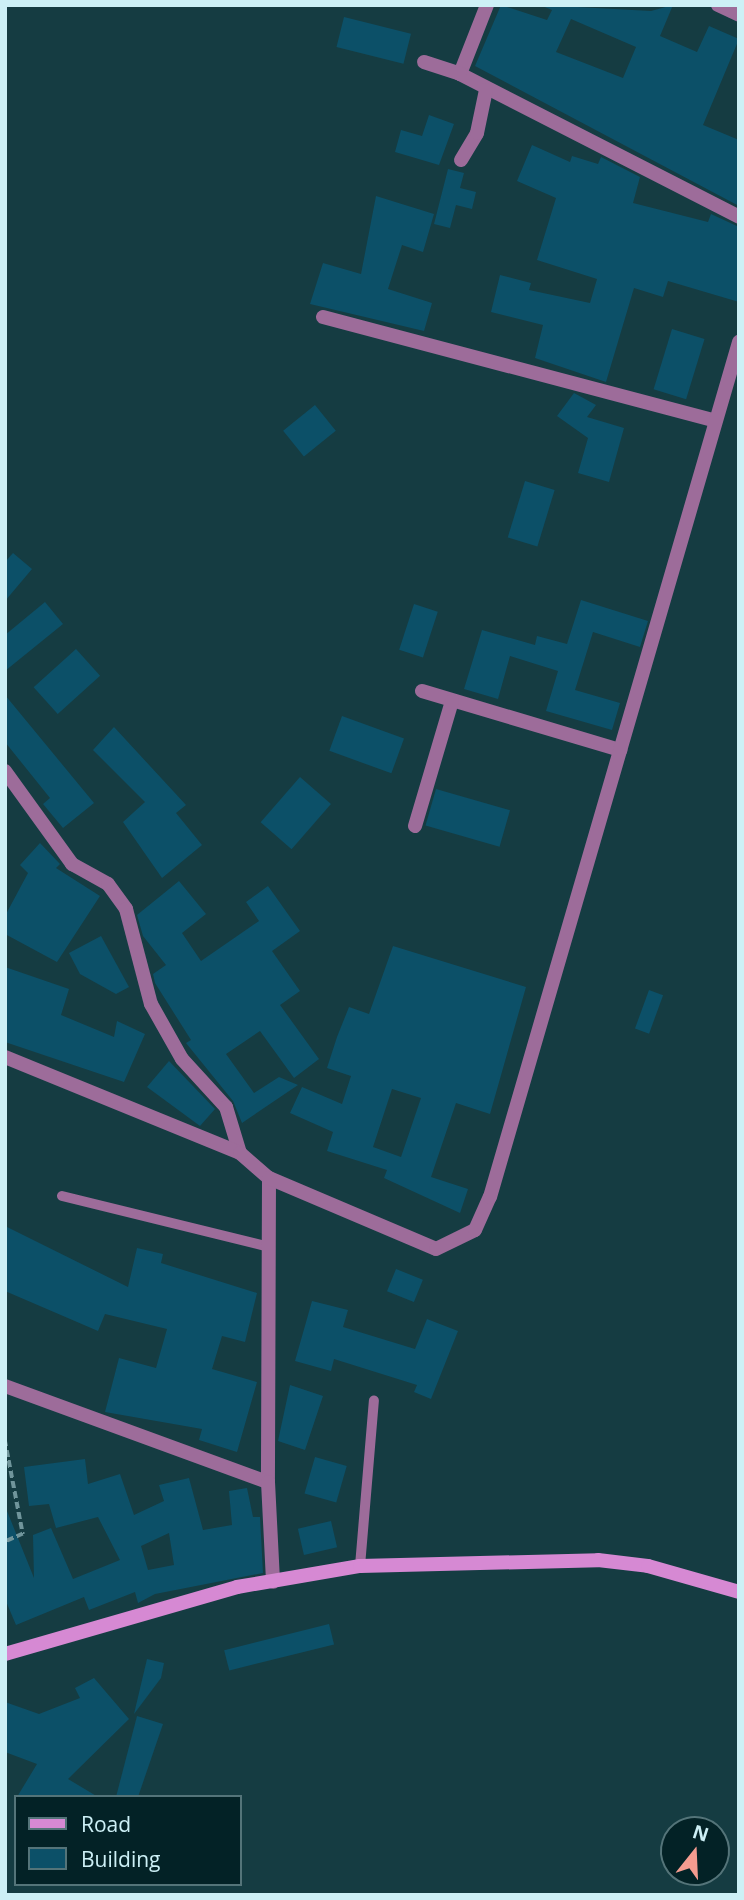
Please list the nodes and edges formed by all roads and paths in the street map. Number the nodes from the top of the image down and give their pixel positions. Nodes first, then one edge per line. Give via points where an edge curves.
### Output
1 (487, 5) edge
2 (718, 5) edge
3 (739, 15) edge
4 (424, 61) dead end
5 (460, 74) junction
6 (486, 90) junction
7 (461, 160) dead end
8 (739, 217) edge
9 (323, 317) dead end
10 (739, 342) edge
11 (715, 420) junction
12 (422, 691) dead end
13 (452, 701) junction
14 (620, 750) junction
15 (5, 771) edge
16 (415, 825) dead end
17 (5, 1057) edge
18 (240, 1153) junction
19 (270, 1178) junction
20 (62, 1196) dead end
21 (270, 1247) junction
22 (5, 1387) edge
23 (374, 1401) dead end
24 (5, 1440) edge
25 (268, 1482) junction
26 (5, 1542) edge
27 (360, 1566) junction
28 (273, 1582) junction
29 (739, 1592) edge
30 (5, 1654) edge

1 - 5 street
2 - 3 street
4 - 5 street
5 - 6 street
6 - 7 street via 477,133
6 - 8 street
9 - 11 street
10 - 11 street
11 - 14 street
12 - 13 street
13 - 14 street
13 - 16 street
14 - 19 street via 475,1230 436,1250
15 - 18 street via 72,864 108,884 126,909 151,1004 182,1059 226,1107
17 - 18 street via 117,1097
18 - 19 street
19 - 21 street
20 - 21 lane
21 - 25 street
22 - 25 street
23 - 27 lane
24 - 26 path via 23,1534
25 - 28 street
27 - 28 street
27 - 29 street via 598,1560 648,1566
28 - 30 street via 236,1587

